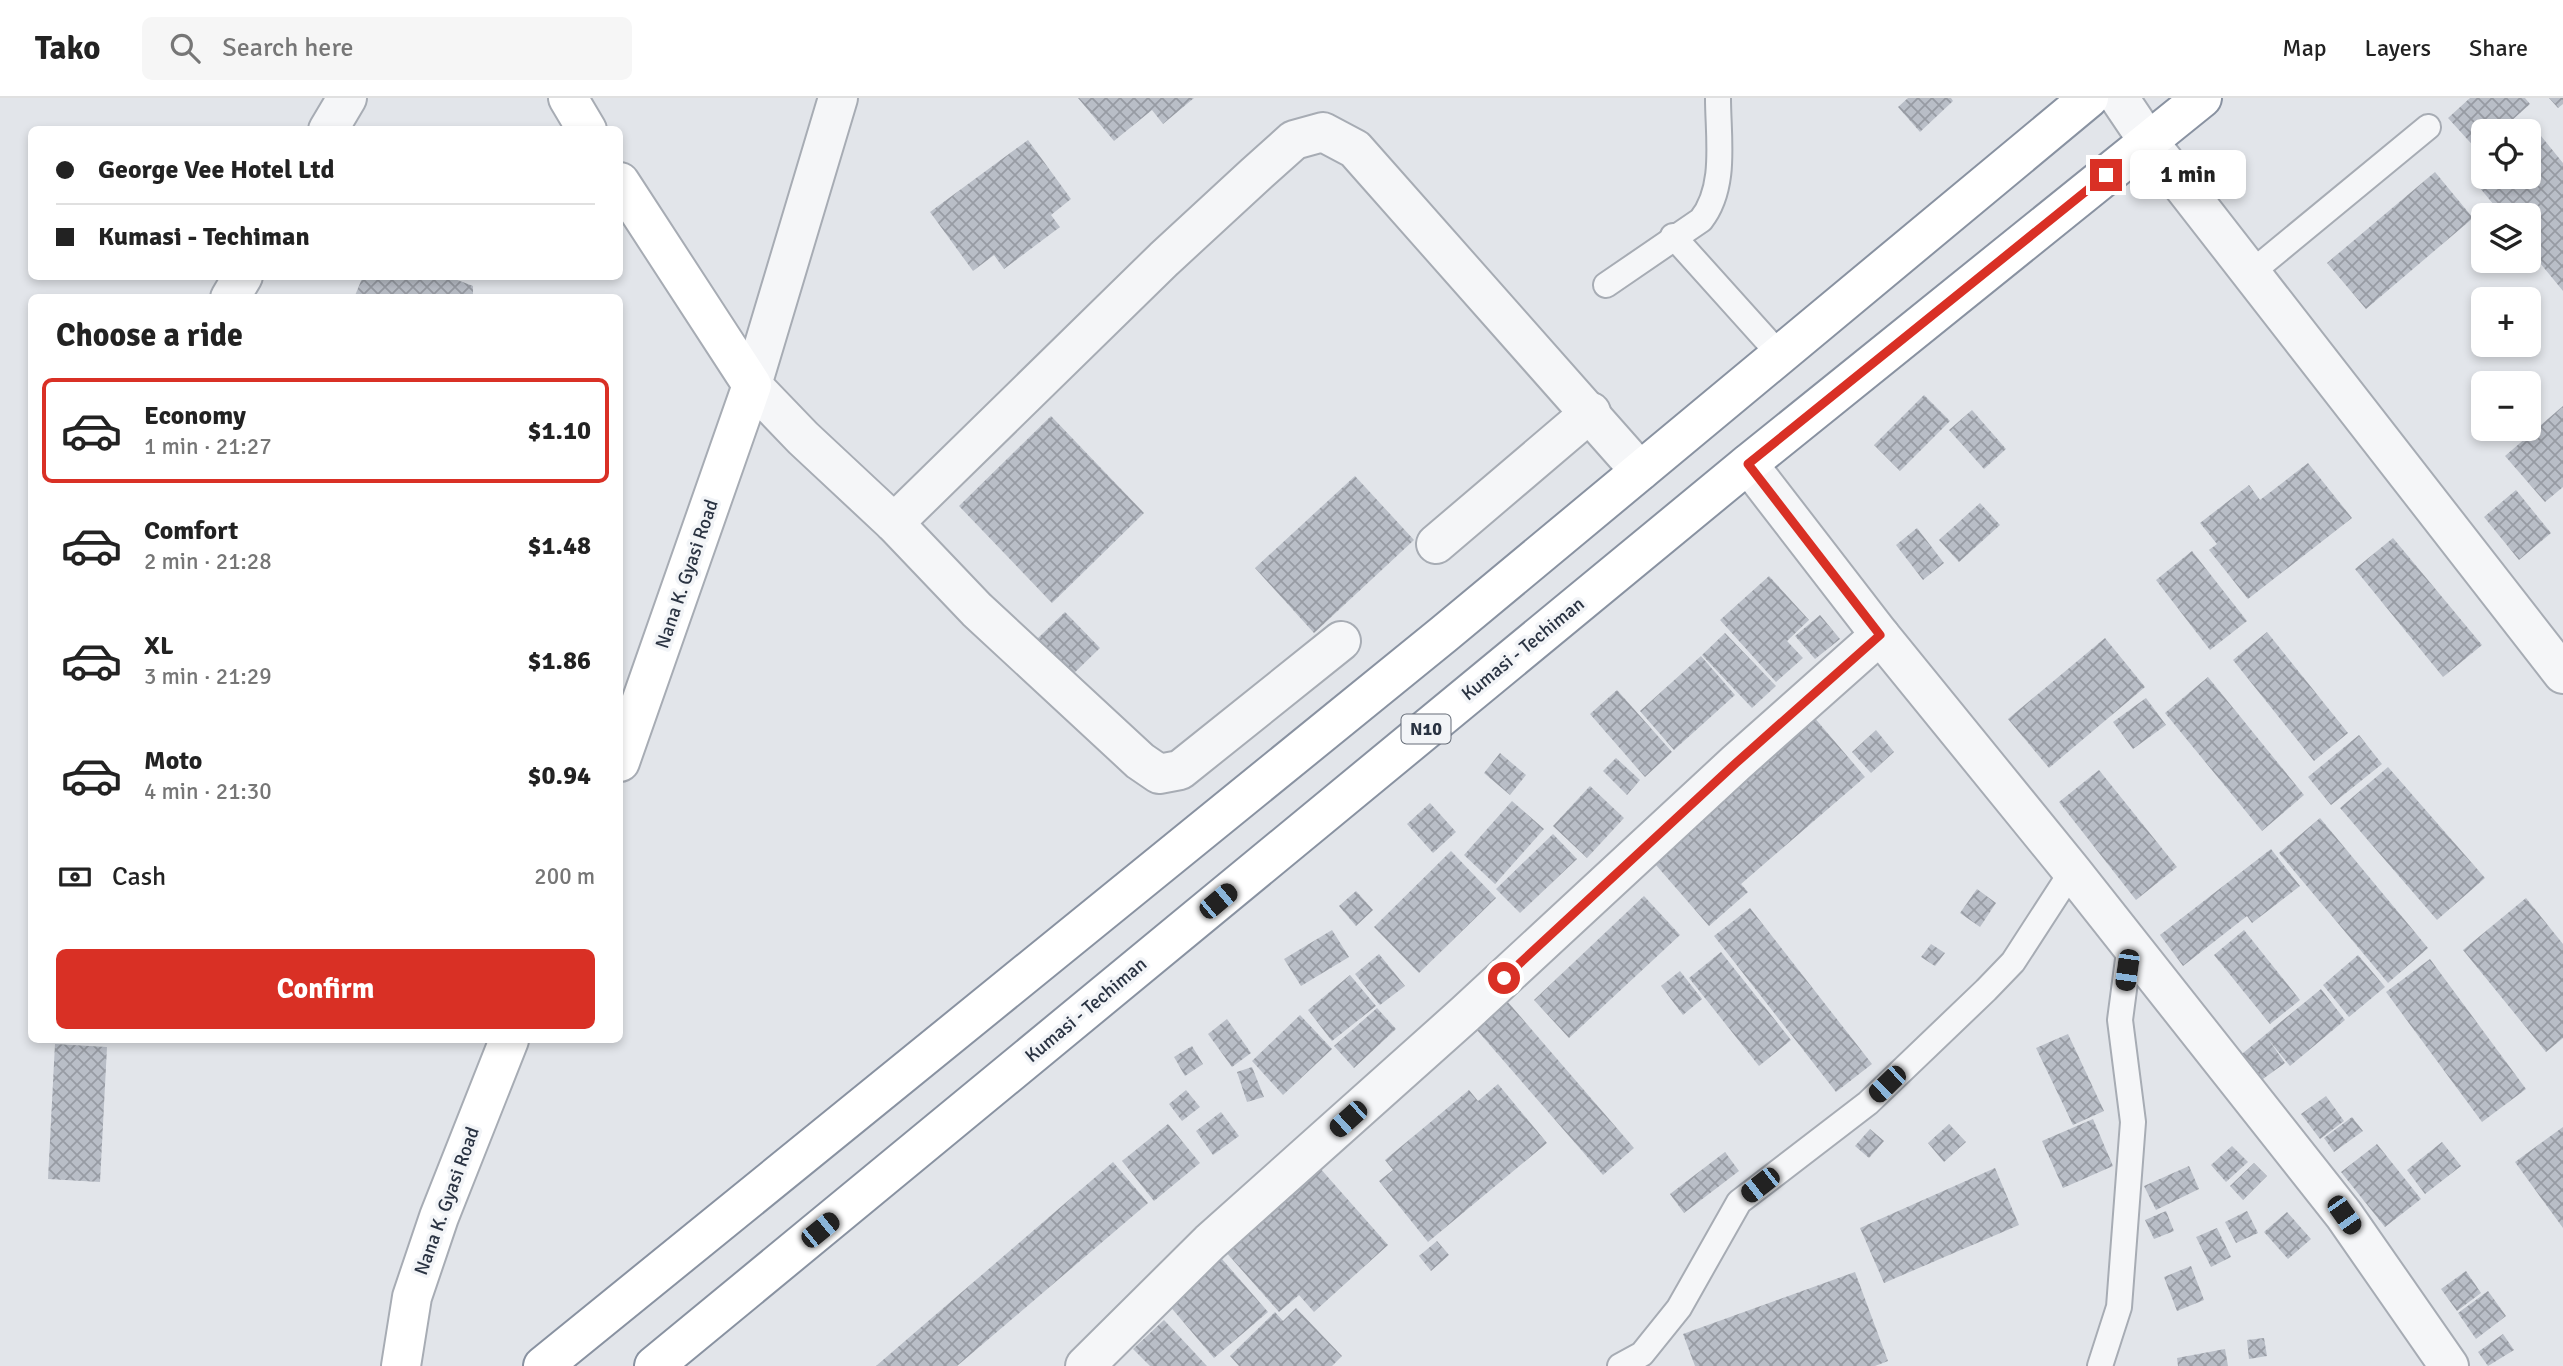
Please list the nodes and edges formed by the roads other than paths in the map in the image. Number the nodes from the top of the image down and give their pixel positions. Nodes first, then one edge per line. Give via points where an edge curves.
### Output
1 (347, 98) edge
2 (568, 98) edge
3 (838, 98) edge
4 (1718, 98) edge
5 (2089, 98) edge
6 (2119, 98) edge
7 (2202, 98) edge
8 (330, 126) edge
9 (585, 126) edge
10 (2428, 127) dead end
11 (2148, 141) junction
12 (623, 187) edge
13 (1673, 236) junction
14 (2252, 272) junction
15 (1606, 285) dead end
16 (1780, 355) junction
17 (752, 385) junction
18 (1591, 412) junction
19 (1748, 464) junction
20 (1640, 471) junction
21 (894, 523) junction
22 (1436, 544) dead end
23 (1880, 635) junction
24 (1341, 641) dead end
25 (2563, 674) edge
26 (623, 753) edge
27 (2072, 871) junction
28 (2130, 944) junction
29 (508, 1043) edge
30 (401, 1366) edge
31 (543, 1366) edge
32 (654, 1366) edge
33 (1085, 1366) edge
34 (1620, 1366) edge
35 (2100, 1366) edge
36 (2449, 1366) edge

1 - 8 street
2 - 9 main road
3 - 17 street
4 - 13 lane via 1718,177 1712,206 1701,220
5 - 16 main road
6 - 11 street
7 - 11 main road, Kumasi - Techiman / N10
10 - 14 lane
11 - 14 street
11 - 19 main road, Kumasi - Techiman / N10
12 - 17 main road
13 - 15 lane
13 - 16 lane
14 - 25 street
16 - 20 main road
17 - 21 street
17 - 26 main road, Nana K. Gyasi Road
18 - 20 street
18 - 21 street via 1355,149 1323,132 1294,140 1255,175
18 - 22 street
19 - 23 street
19 - 32 main road, Kumasi - Techiman / N10
20 - 31 main road
21 - 24 street via 976,610 1140,761 1160,774 1180,770
23 - 27 street
23 - 33 street via 1210,1242
27 - 28 street
27 - 34 lane via 2013,962 1986,989 1868,1102 1738,1202 1679,1308 1642,1354
28 - 35 lane via 2120,1020 2133,1122 2119,1307
28 - 36 street via 2344,1215
29 - 30 main road, Nana K. Gyasi Road via 412,1297

